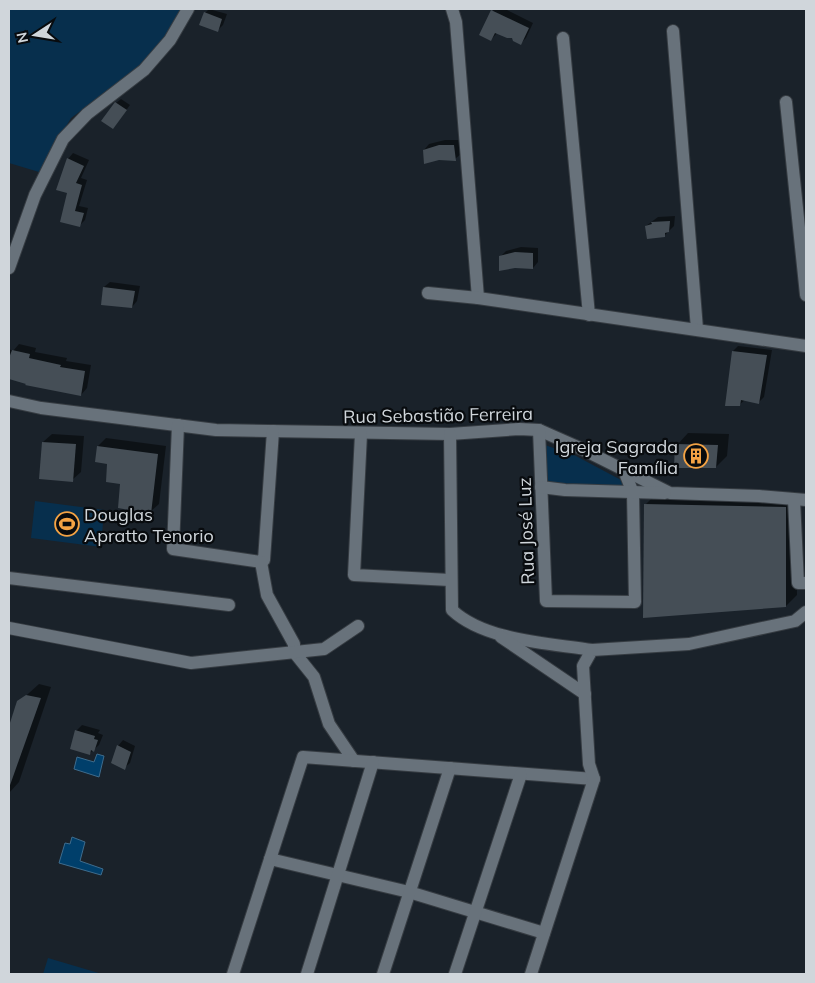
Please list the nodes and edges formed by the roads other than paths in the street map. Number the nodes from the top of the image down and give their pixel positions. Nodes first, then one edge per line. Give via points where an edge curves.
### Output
1 (188, 9) edge
2 (452, 9) edge
3 (673, 31) dead end
4 (564, 38) dead end
5 (786, 102) dead end
6 (9, 268) edge
7 (428, 293) dead end
8 (806, 295) edge
9 (478, 298) junction
10 (590, 315) junction
11 (697, 329) junction
12 (806, 346) edge
13 (9, 401) edge
14 (178, 426) junction
15 (539, 430) junction
16 (273, 431) junction
17 (361, 434) junction
18 (450, 434) junction
19 (625, 472) junction
20 (541, 487) junction
21 (633, 493) junction
22 (670, 494) junction
23 (800, 500) edge
24 (262, 562) junction
25 (9, 578) edge
26 (450, 580) junction
27 (806, 583) edge
28 (229, 605) dead end
29 (806, 612) edge
30 (358, 626) dead end
31 (9, 628) edge
32 (497, 634) junction
33 (592, 650) junction
34 (294, 652) junction
35 (585, 694) junction
36 (354, 761) junction
37 (373, 762) junction
38 (450, 768) junction
39 (521, 774) junction
40 (594, 779) junction
41 (270, 858) junction
42 (338, 874) junction
43 (409, 892) junction
44 (476, 913) junction
45 (544, 933) junction
46 (233, 974) edge
47 (307, 974) edge
48 (383, 974) edge
49 (455, 974) edge
50 (531, 974) edge

1 - 6 street via 170,40 144,70 88,114 63,139 35,195
2 - 9 street via 458,40
3 - 11 street
4 - 10 street
5 - 8 street
7 - 9 street
9 - 10 street
10 - 11 street
11 - 12 street
13 - 14 street, Rua Sebastião Ferreira
14 - 16 street, Rua Sebastião Ferreira
14 - 24 street via 173,550
15 - 18 street, Rua Sebastião Ferreira
15 - 19 street, Rua Sebastião Ferreira via 582,448
15 - 20 street, Rua José Luz
16 - 17 street, Rua Sebastião Ferreira
16 - 24 street
17 - 18 street, Rua Sebastião Ferreira
17 - 26 street via 354,575
18 - 26 street
19 - 21 street
19 - 22 street, Rua Sebastião Ferreira
20 - 21 street
20 - 21 street, Rua José Luz via 546,600 636,602
21 - 22 street
22 - 23 street, Rua Sebastião Ferreira
23 - 27 street, Rua Sebastião Ferreira via 798,583
24 - 34 street via 267,595 294,644
25 - 28 street
26 - 32 street via 452,610 462,619
29 - 33 street via 795,620 689,644
30 - 34 street via 324,649
31 - 34 street via 191,663
32 - 33 street
32 - 35 street
33 - 35 street via 583,666
34 - 36 street via 314,676 329,724
35 - 40 street via 589,764
36 - 37 street
36 - 41 street via 303,757
37 - 38 street
37 - 42 street
38 - 39 street
38 - 43 street
39 - 40 street
39 - 44 street
40 - 45 street
41 - 42 street
41 - 46 street
42 - 43 street
42 - 47 street
43 - 44 street
43 - 48 street
44 - 45 street
44 - 49 street
45 - 50 street

